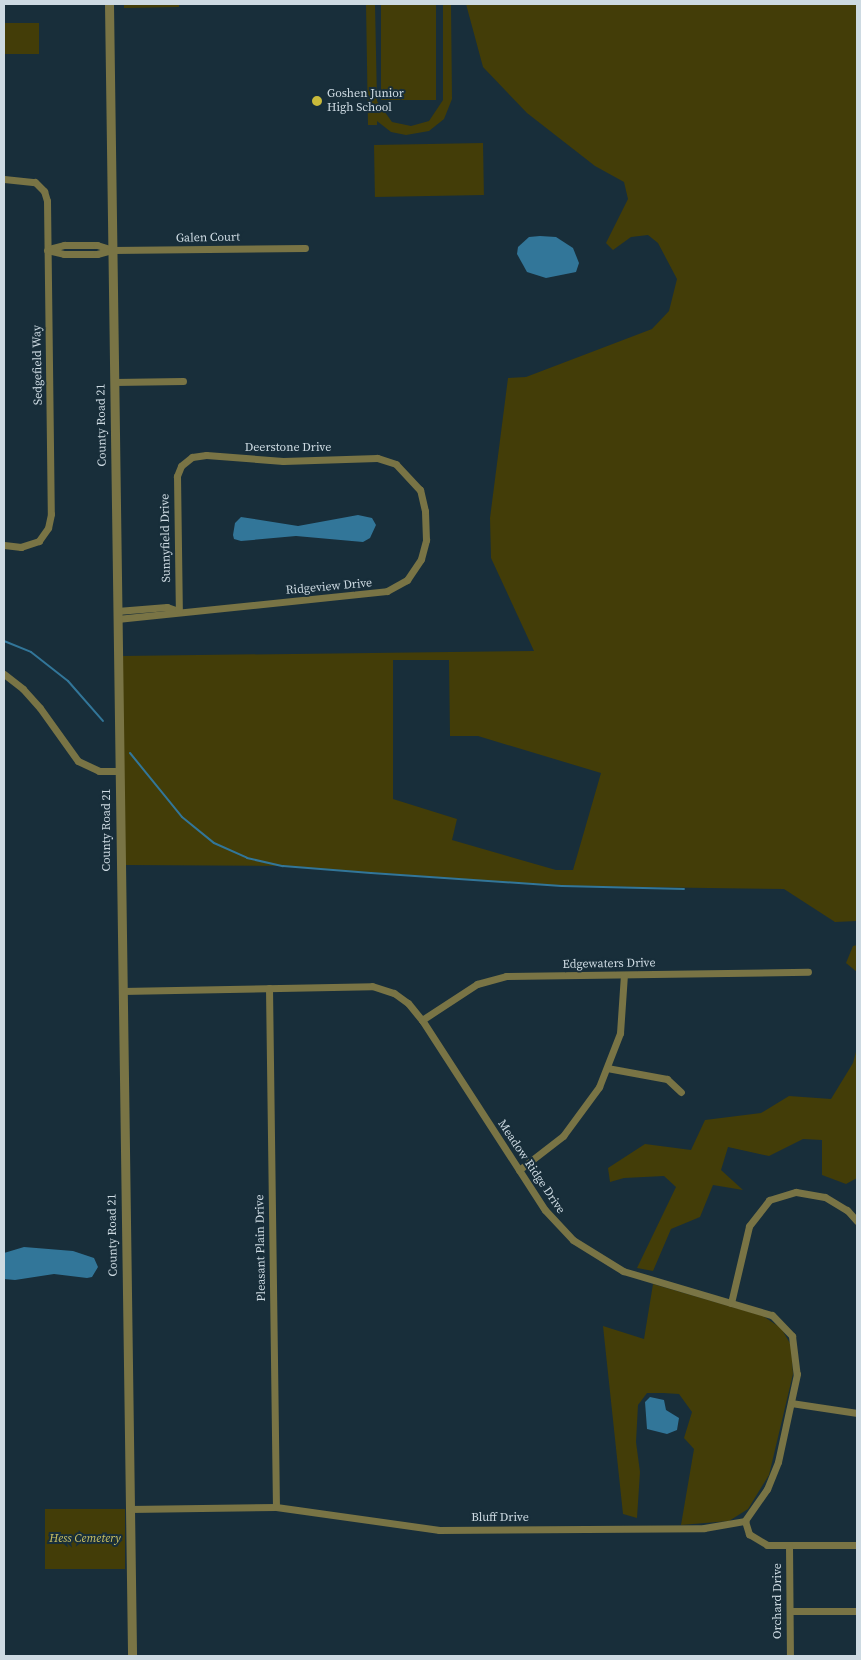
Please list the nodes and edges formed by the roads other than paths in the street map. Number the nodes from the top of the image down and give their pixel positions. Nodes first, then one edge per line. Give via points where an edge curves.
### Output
1 (109, 4) edge
2 (4, 179) edge
3 (305, 248) dead end
4 (47, 250) junction
5 (112, 250) junction
6 (183, 381) dead end
7 (114, 382) junction
8 (396, 464) joint
9 (181, 466) joint
10 (4, 545) edge
11 (178, 612) junction
12 (117, 615) junction
13 (4, 674) edge
14 (120, 772) junction
15 (808, 972) dead end
16 (624, 976) junction
17 (269, 988) junction
18 (122, 991) junction
19 (422, 1020) junction
20 (608, 1068) junction
21 (681, 1092) dead end
22 (519, 1170) junction
23 (857, 1221) edge
24 (731, 1303) junction
25 (791, 1403) junction
26 (857, 1413) edge
27 (276, 1507) junction
28 (130, 1510) junction
29 (745, 1521) junction
30 (857, 1545) edge
31 (789, 1546) junction
32 (790, 1610) junction
33 (857, 1611) edge
34 (132, 1656) edge
35 (790, 1656) edge

1 - 5 street, County Road 21
2 - 4 street, Sedgefield Way via 29,180 41,187 47,201
3 - 5 street, Galen Court
4 - 5 street, Galen Court via 64,245 97,245
4 - 10 street, Sedgefield Way via 51,514 48,528 39,541 21,547
5 - 7 street, County Road 21
6 - 7 street
7 - 12 street, County Road 21
8 - 9 street, Deerstone Drive via 366,457 283,461 206,455 192,457
8 - 11 street, Ridgeview Drive via 413,480 424,499 426,540 415,571 396,587 376,594
9 - 11 street, Sunnyfield Drive via 176,484
11 - 12 street, Ridgeview Drive
12 - 14 street, County Road 21
13 - 14 street via 40,708 78,761 99,771
14 - 18 street, County Road 21
15 - 16 street, Edgewaters Drive
16 - 19 street, Edgewaters Drive via 490,978
16 - 20 street via 621,1025
17 - 18 street, Meadow Ridge Drive
17 - 19 street, Meadow Ridge Drive via 372,986 401,998
17 - 27 street, Pleasant Plain Drive
18 - 28 street, County Road 21
19 - 22 street, Meadow Ridge Drive
20 - 21 street via 667,1078
20 - 22 street via 577,1120 547,1151
22 - 24 street, Meadow Ridge Drive via 558,1226 603,1262 643,1278
23 - 24 street via 836,1202 818,1195 796,1192 769,1200 749,1226
24 - 25 street, Meadow Ridge Drive via 772,1316 792,1336 797,1374
25 - 26 street
25 - 29 street, Meadow Ridge Drive via 773,1475
27 - 28 street, Bluff Drive
27 - 29 street, Bluff Drive via 439,1530 704,1528
28 - 34 street, County Road 21
29 - 31 street via 748,1534 760,1543
30 - 31 street
31 - 32 street, Orchard Drive
32 - 33 street
32 - 35 street, Orchard Drive

